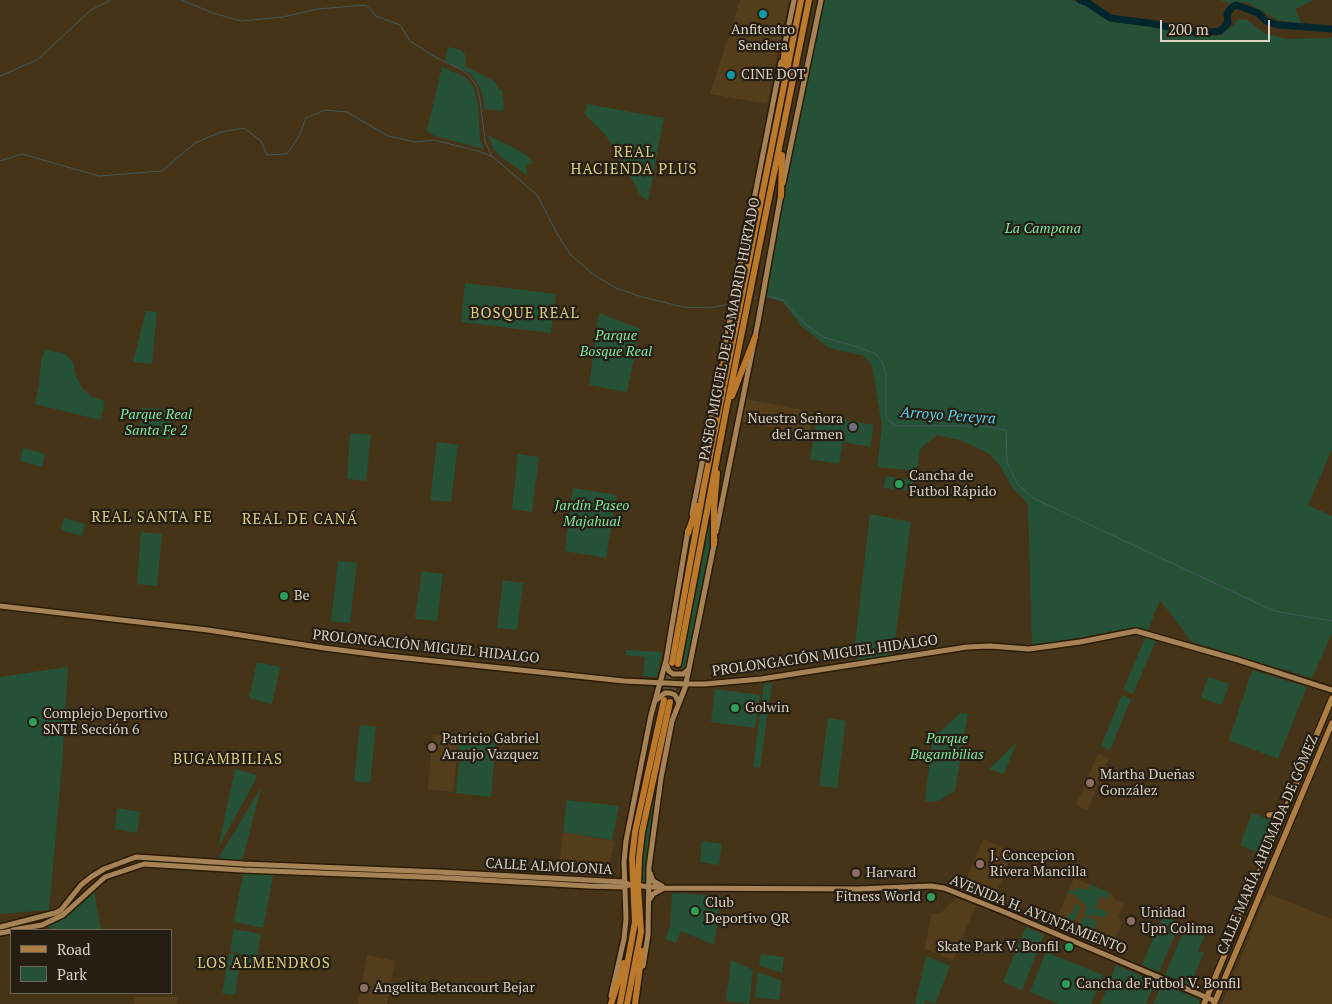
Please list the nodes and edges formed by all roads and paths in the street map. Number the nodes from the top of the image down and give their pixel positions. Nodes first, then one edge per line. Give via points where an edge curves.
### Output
1 (794, 0) edge
2 (801, 0) edge
3 (809, 0) edge
4 (813, 0) edge
5 (821, 0) edge
6 (806, 17) junction
7 (785, 46) junction
8 (782, 91) junction
9 (781, 142) junction
10 (763, 186) junction
11 (781, 196) junction
12 (744, 248) junction
13 (755, 337) junction
14 (724, 354) junction
15 (721, 401) junction
16 (726, 411) junction
17 (715, 465) junction
18 (704, 486) junction
19 (688, 533) junction
20 (714, 544) junction
21 (0, 606) edge
22 (672, 663) junction
23 (689, 668) junction
24 (660, 684) junction
25 (686, 684) junction
26 (1332, 690) edge
27 (1332, 698) edge
28 (655, 701) junction
29 (667, 701) tunnel mouth
30 (679, 703) junction
31 (1332, 723) edge
32 (1300, 775) junction
33 (1309, 778) junction
34 (1286, 810) junction
35 (1268, 815) dead end
36 (648, 867) junction
37 (630, 885) junction
38 (648, 886) junction
39 (664, 888) junction
40 (649, 903) junction
41 (0, 927) edge
42 (18, 929) edge
43 (641, 932) junction
44 (633, 936) junction
45 (1205, 1001) edge
46 (1215, 1003) edge
47 (610, 1004) edge
48 (620, 1004) edge
49 (627, 1004) edge
50 (635, 1004) edge

1 - 7 street
2 - 8 highway, PASEO MIGUEL DE LA MADRID HURTADO
3 - 6 highway, PASEO MIGUEL DE LA MADRID HURTADO
4 - 6 highway
5 - 11 street
6 - 9 highway, PASEO MIGUEL DE LA MADRID HURTADO
7 - 8 highway
7 - 12 street
8 - 10 highway, PASEO MIGUEL DE LA MADRID HURTADO
9 - 11 highway
9 - 16 highway, PASEO MIGUEL DE LA MADRID HURTADO
10 - 12 highway
10 - 15 highway, PASEO MIGUEL DE LA MADRID HURTADO
11 - 13 street
12 - 14 street
13 - 16 highway
13 - 20 street
14 - 15 highway
14 - 19 street
15 - 18 highway, PASEO MIGUEL DE LA MADRID HURTADO
16 - 17 highway, PASEO MIGUEL DE LA MADRID HURTADO
17 - 20 highway
17 - 22 highway, PASEO MIGUEL DE LA MADRID HURTADO
18 - 19 highway
18 - 22 highway, PASEO MIGUEL DE LA MADRID HURTADO
19 - 22 street
20 - 23 street
21 - 24 street, PROLONGACIÓN MIGUEL HIDALGO via 208,630 387,656
22 - 23 street via 666,667 673,674 683,674
22 - 24 street
23 - 25 street
24 - 25 street, PROLONGACIÓN MIGUEL HIDALGO
24 - 28 street
25 - 26 street, PROLONGACIÓN MIGUEL HIDALGO via 761,679 967,647 1037,648 1136,631
25 - 30 street
27 - 32 main road, CALLE MARÍA AHUMADA DE GÓMEZ
28 - 30 street via 670,693
28 - 37 street via 626,842
29 - 37 highway via 635,832
30 - 36 street via 664,762
31 - 33 main road, CALLE MARÍA AHUMADA DE GÓMEZ
32 - 33 main road
32 - 34 main road, CALLE MARÍA AHUMADA DE GÓMEZ
33 - 46 main road, CALLE MARÍA AHUMADA DE GÓMEZ
34 - 35 main road
34 - 45 main road, CALLE MARÍA AHUMADA DE GÓMEZ
36 - 38 street
36 - 39 street via 654,881
37 - 38 street, AVENIDA H. AYUNTAMIENTO
37 - 41 street, CALLE ALMOLONIA via 136,857 104,868 91,877 61,910
37 - 42 street, CALLE ALMOLONIA via 144,864 105,877 63,915 42,925
37 - 43 highway via 641,908
37 - 44 highway via 634,908
37 - 47 street via 624,939
38 - 39 street, AVENIDA H. AYUNTAMIENTO
38 - 40 street
39 - 40 street via 653,894
39 - 45 street, AVENIDA H. AYUNTAMIENTO via 944,888
40 - 50 street via 648,935
43 - 49 highway
43 - 50 highway via 644,943
44 - 47 highway
44 - 48 highway
45 - 46 street, AVENIDA H. AYUNTAMIENTO

